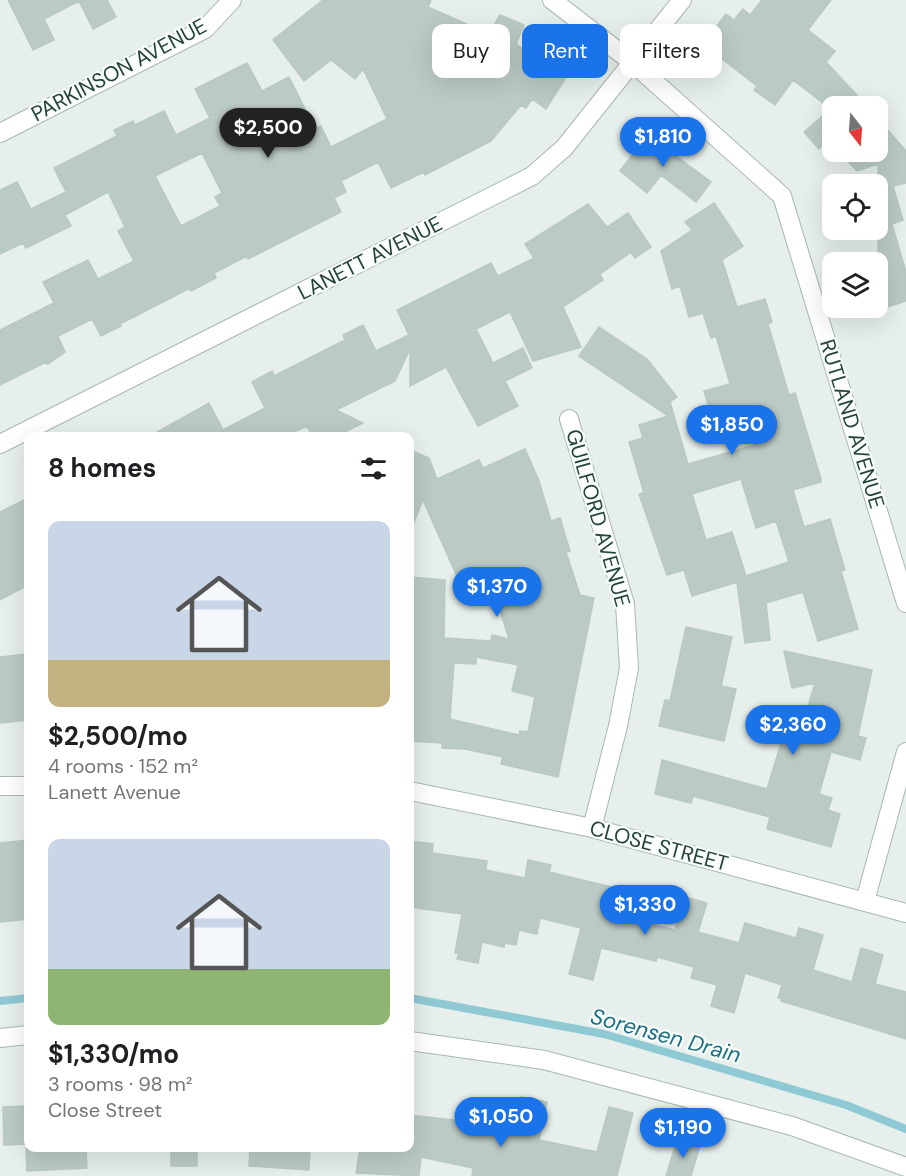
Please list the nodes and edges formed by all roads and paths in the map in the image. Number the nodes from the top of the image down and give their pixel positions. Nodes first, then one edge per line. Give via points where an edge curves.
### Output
1 (232, 0) edge
2 (552, 0) edge
3 (682, 0) edge
4 (663, 24) edge
5 (620, 53) edge
6 (620, 77) edge
7 (650, 78) edge
8 (0, 133) edge
9 (569, 419) dead end
10 (0, 444) edge
11 (906, 603) edge
12 (906, 752) edge
13 (0, 786) edge
14 (24, 786) edge
15 (414, 792) edge
16 (592, 828) junction
17 (865, 901) junction
18 (906, 913) edge
19 (24, 1035) edge
20 (0, 1038) edge
21 (414, 1042) edge
22 (906, 1167) edge

1 - 8 street, PARKINSON AVENUE via 205,29
2 - 5 street, RUTLAND AVENUE
3 - 4 street, LANETT AVENUE
6 - 10 street, LANETT AVENUE via 564,147 532,176
7 - 11 street, RUTLAND AVENUE via 782,196
9 - 16 street, GUILFORD AVENUE via 625,604 629,668
12 - 17 street
13 - 14 street
15 - 16 street, CLOSE STREET
16 - 17 street, CLOSE STREET
17 - 18 street, CLOSE STREET
19 - 20 street
21 - 22 street via 544,1060 792,1126

